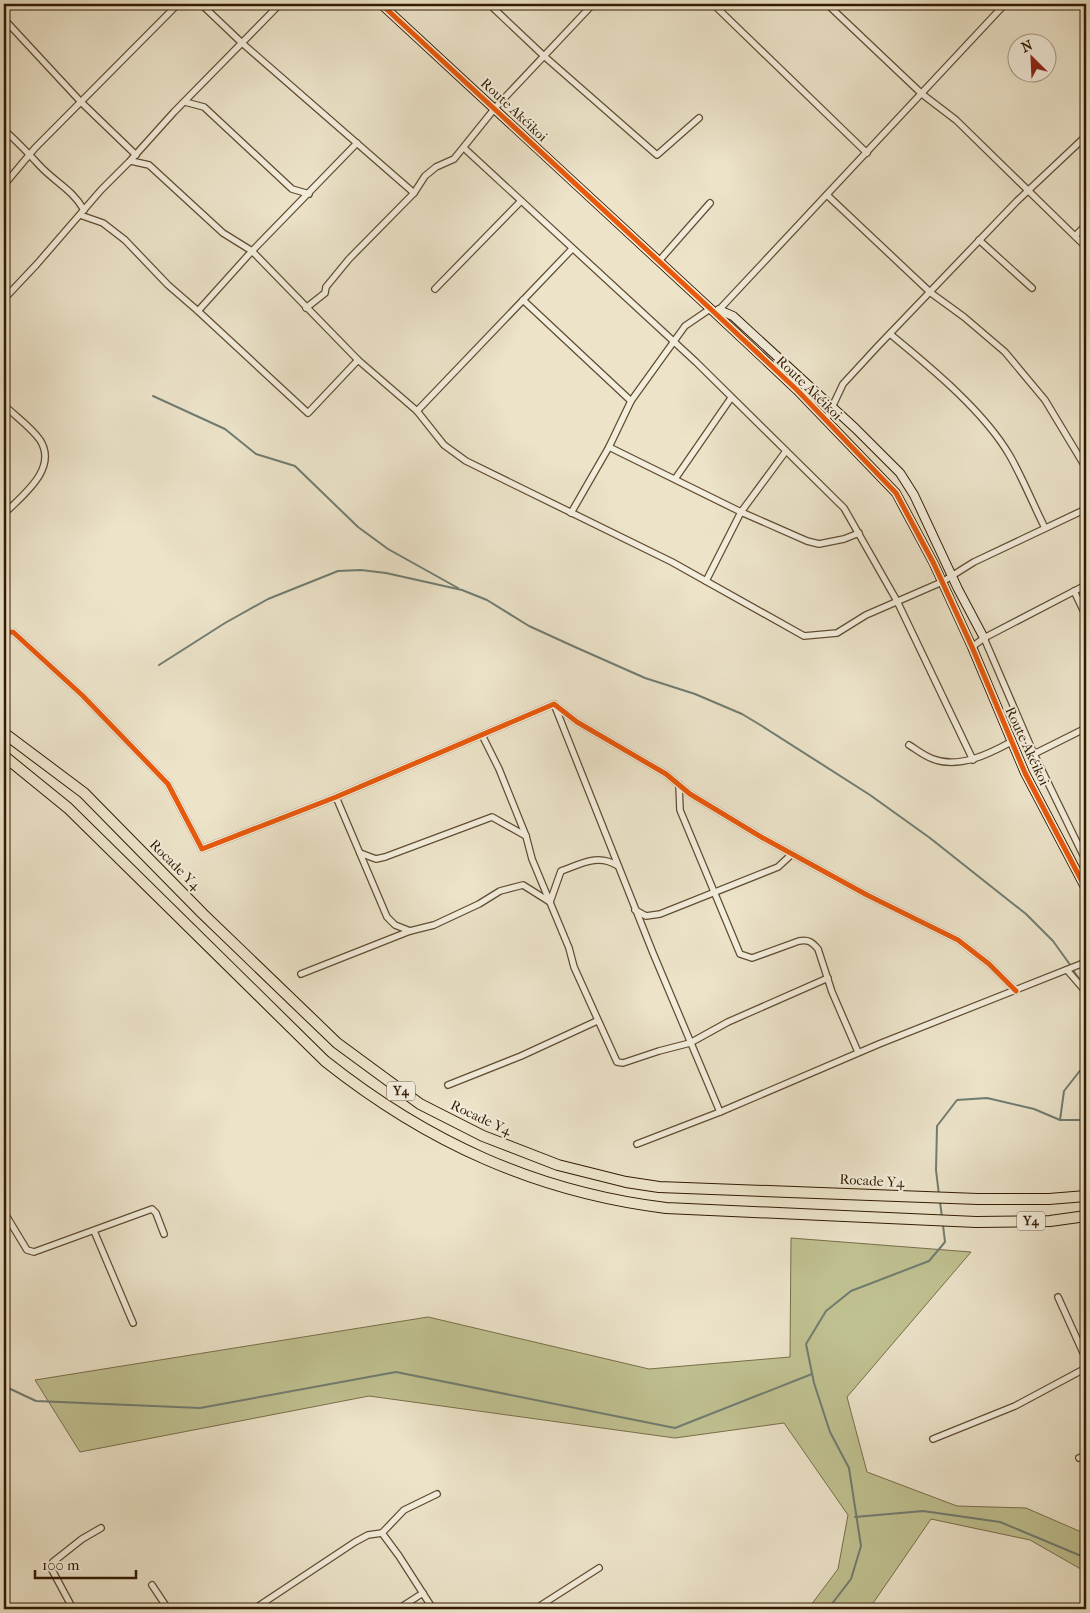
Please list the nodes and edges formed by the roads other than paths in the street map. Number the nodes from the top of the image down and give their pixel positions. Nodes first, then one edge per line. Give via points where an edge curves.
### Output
1 (178, 4) edge
2 (201, 4) edge
3 (280, 4) edge
4 (380, 4) edge
5 (593, 4) edge
6 (713, 4) edge
7 (827, 4) edge
8 (1005, 4) edge
9 (493, 5) edge
10 (4, 19) edge
11 (242, 44) junction
12 (544, 56) junction
13 (922, 94) junction
14 (81, 102) junction
15 (185, 102) junction
16 (495, 108) junction
17 (699, 118) dead end
18 (4, 130) edge
19 (1086, 136) edge
20 (357, 143) junction
21 (464, 148) junction
22 (867, 153) junction
23 (31, 154) junction
24 (136, 155) junction
25 (131, 161) junction
26 (4, 185) edge
27 (1028, 190) junction
28 (414, 193) junction
29 (309, 194) junction
30 (827, 195) junction
31 (521, 201) junction
32 (710, 203) dead end
33 (82, 212) junction
34 (1086, 225) edge
35 (1075, 236) junction
36 (979, 240) junction
37 (572, 248) junction
38 (1086, 248) edge
39 (252, 251) junction
40 (659, 261) junction
41 (1032, 288) dead end
42 (435, 289) dead end
43 (931, 293) junction
44 (4, 299) edge
45 (523, 300) junction
46 (306, 308) junction
47 (715, 310) junction
48 (198, 311) junction
49 (890, 334) junction
50 (674, 343) junction
51 (358, 360) junction
52 (731, 398) junction
53 (631, 401) junction
54 (4, 404) edge
55 (832, 408) junction
56 (417, 411) junction
57 (826, 420) junction
58 (609, 447) junction
59 (786, 451) junction
60 (1086, 468) edge
61 (675, 479) junction
62 (1086, 509) edge
63 (5, 511) edge
64 (740, 512) junction
65 (571, 513) junction
66 (1045, 528) junction
67 (860, 533) junction
68 (953, 577) junction
69 (706, 580) junction
70 (942, 582) junction
71 (1086, 585) edge
72 (1074, 591) junction
73 (897, 601) junction
74 (1086, 616) edge
75 (4, 633) edge
76 (984, 638) junction
77 (972, 647) junction
78 (554, 704) junction
79 (1086, 728) edge
80 (4, 733) edge
81 (482, 735) junction
82 (1011, 742) junction
83 (909, 745) dead end
84 (1034, 754) junction
85 (4, 756) edge
86 (972, 760) junction
87 (679, 785) junction
88 (336, 797) junction
89 (526, 836) junction
90 (360, 854) junction
91 (792, 854) junction
92 (1086, 861) edge
93 (618, 866) junction
94 (1086, 890) edge
95 (715, 893) junction
96 (550, 902) junction
97 (635, 910) junction
98 (410, 931) junction
99 (1086, 962) edge
100 (1067, 970) junction
101 (301, 974) dead end
102 (828, 978) junction
103 (1016, 991) junction
104 (1086, 992) edge
105 (597, 1020) junction
106 (690, 1043) junction
107 (858, 1052) junction
108 (448, 1085) dead end
109 (720, 1112) junction
110 (637, 1144) dead end
111 (1086, 1196) edge
112 (4, 1212) edge
113 (1086, 1216) edge
114 (94, 1231) junction
115 (164, 1234) dead end
116 (1058, 1297) dead end
117 (133, 1323) dead end
118 (1086, 1359) edge
119 (1086, 1368) edge
120 (933, 1439) dead end
121 (1086, 1456) edge
122 (1079, 1458) dead end
123 (437, 1494) dead end
124 (101, 1528) dead end
125 (382, 1533) junction
126 (600, 1568) dead end
127 (152, 1585) dead end
128 (423, 1592) junction
129 (257, 1608) edge
130 (74, 1609) edge
131 (168, 1609) edge
132 (398, 1609) edge
133 (433, 1609) edge
134 (535, 1609) edge

1 - 14 street
2 - 11 street
3 - 11 street
4 - 16 street, Route Akéikoi
5 - 12 street
6 - 22 street
7 - 13 street
8 - 13 street
9 - 12 street
10 - 14 street
11 - 15 street
11 - 20 street
12 - 16 street
12 - 17 street via 656,155
13 - 22 street
13 - 27 street via 956,120
14 - 23 street
14 - 24 street
15 - 24 street
15 - 29 street via 204,107 292,189
16 - 21 street
16 - 40 street, Route Akéikoi
18 - 23 street
19 - 27 street
20 - 28 street
20 - 29 street
21 - 28 street via 454,159 436,167
21 - 31 street
22 - 30 street
23 - 26 street
23 - 33 street via 40,166 76,196
24 - 25 street
25 - 33 street
25 - 39 street via 154,168 224,233
27 - 35 street
27 - 36 street
28 - 46 street via 350,259 326,287 326,293
29 - 39 street
30 - 43 street
30 - 47 street
31 - 37 street
31 - 42 street
32 - 40 street
33 - 44 street
33 - 48 street via 125,240
34 - 35 street
35 - 38 street
36 - 41 street
36 - 43 street
37 - 45 street
37 - 50 street
39 - 46 street
39 - 48 street
40 - 47 street, Route Akéikoi
43 - 49 street
43 - 60 street via 1005,352 1045,400
45 - 53 street
45 - 56 street
46 - 51 street
47 - 50 street via 686,326
47 - 55 street, Route Akéikoi via 733,316
47 - 57 street, Route Akéikoi
48 - 51 street via 308,413
49 - 55 street via 843,384
49 - 66 street via 932,368 988,426 1010,455
50 - 52 street
50 - 53 street
51 - 56 street
52 - 59 street
52 - 61 street
53 - 58 street
54 - 63 street via 40,441 45,460 36,483
55 - 57 street
55 - 68 street, Route Akéikoi via 900,473
56 - 65 street via 444,445 466,461
57 - 70 street, Route Akéikoi via 896,493
58 - 61 street
58 - 65 street
59 - 64 street
59 - 67 street via 844,508
61 - 64 street
62 - 66 street
64 - 67 street via 819,544
64 - 69 street
65 - 69 street
66 - 68 street via 974,562
67 - 73 street
68 - 70 street
68 - 76 street, Route Akéikoi
69 - 73 street via 804,636 837,633
70 - 73 street
70 - 77 street, Route Akéikoi
71 - 72 street
72 - 74 street
72 - 76 street
73 - 86 street
75 - 88 street via 13,632 75,689 168,784 202,849
76 - 77 street
76 - 84 street
77 - 82 street, Route Akéikoi
78 - 81 street
78 - 87 street via 576,722 666,774
78 - 93 street
79 - 84 street
80 - 111 highway, Rocade Y4 / Y4 via 84,793 337,1043 420,1104 475,1132 558,1165 659,1187 978,1199
81 - 88 street
81 - 89 street
82 - 86 street
82 - 94 street, Route Akéikoi
83 - 86 street via 942,762
84 - 92 street
85 - 113 highway, Y4 via 68,808 325,1061 366,1094 414,1124 472,1153 549,1185 621,1202 729,1212 976,1222 1050,1221
87 - 91 street
87 - 95 street via 680,810
88 - 90 street
89 - 90 street via 492,817 385,857 376,859
89 - 96 street
90 - 98 street via 386,917
91 - 95 street via 778,867
91 - 103 street via 958,940
93 - 96 street via 608,860 595,859 561,871
93 - 97 street
95 - 97 street via 653,916
95 - 102 street via 740,954 752,958 806,940 818,949
96 - 98 street via 523,885 500,891 434,925
96 - 105 street
97 - 106 street
98 - 101 street
99 - 100 street
100 - 103 street
100 - 104 street
102 - 106 street via 728,1022
102 - 107 street
103 - 107 street
105 - 106 street via 617,1062
105 - 108 street via 521,1056
106 - 109 street
107 - 109 street
109 - 110 street
112 - 114 street via 28,1250 34,1252
114 - 115 street via 152,1209
114 - 117 street
116 - 118 street
119 - 120 street via 1014,1406
121 - 122 street
123 - 125 street via 409,1507
124 - 130 street via 53,1562 51,1568
125 - 128 street
125 - 129 street via 368,1535 355,1542
126 - 134 street
127 - 131 street
128 - 132 street
128 - 133 street

